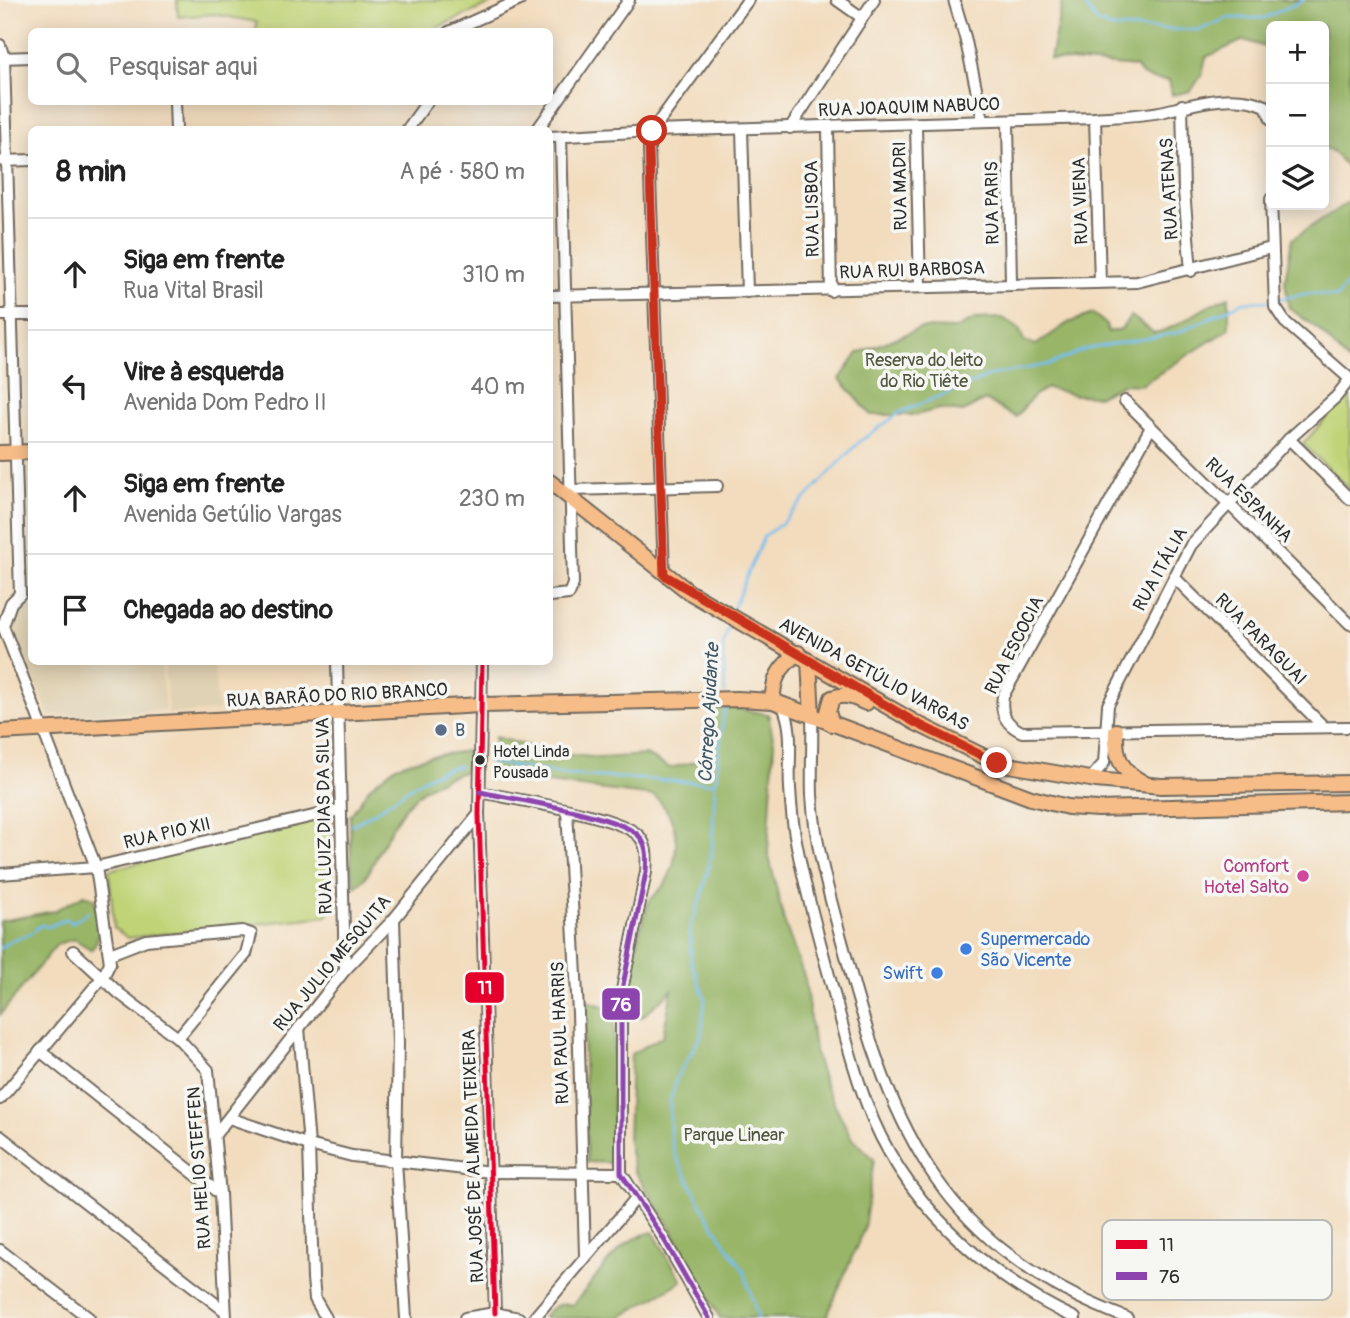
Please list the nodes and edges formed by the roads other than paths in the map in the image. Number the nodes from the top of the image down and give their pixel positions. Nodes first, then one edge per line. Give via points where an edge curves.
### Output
1 (520, 0) edge
2 (629, 0) edge
3 (748, 0) edge
4 (837, 0) edge
5 (874, 0) edge
6 (954, 0) edge
7 (486, 17) junction
8 (861, 17) junction
9 (459, 28) edge
10 (479, 28) edge
11 (0, 46) edge
12 (28, 57) edge
13 (2, 58) edge
14 (175, 105) edge
15 (425, 105) edge
16 (1182, 105) junction
17 (1266, 106) edge
18 (1095, 118) junction
19 (983, 120) junction
20 (1009, 122) junction
21 (916, 125) junction
22 (176, 126) edge
23 (410, 126) edge
24 (540, 126) edge
25 (790, 128) junction
26 (828, 128) junction
27 (742, 130) junction
28 (652, 131) junction
29 (555, 137) edge
30 (28, 160) edge
31 (4, 161) edge
32 (1271, 210) edge
33 (1271, 248) junction
34 (1191, 271) junction
35 (1100, 282) junction
36 (1011, 283) junction
37 (920, 287) junction
38 (831, 291) junction
39 (747, 292) junction
40 (653, 293) junction
41 (553, 296) edge
42 (565, 296) junction
43 (6, 315) edge
44 (28, 315) edge
45 (1350, 379) edge
46 (1125, 401) dead end
47 (1150, 429) junction
48 (1289, 439) junction
49 (28, 452) edge
50 (0, 453) edge
51 (16, 453) junction
52 (553, 484) edge
53 (717, 486) dead end
54 (662, 488) junction
55 (571, 495) junction
56 (1350, 499) edge
57 (1228, 505) junction
58 (664, 575) junction
59 (1174, 577) junction
60 (26, 594) edge
61 (553, 596) edge
62 (1350, 624) edge
63 (4, 641) edge
64 (804, 657) junction
65 (337, 665) edge
66 (482, 665) edge
67 (811, 689) junction
68 (778, 703) junction
69 (481, 705) junction
70 (340, 715) junction
71 (811, 716) junction
72 (916, 723) junction
73 (832, 724) junction
74 (1323, 726) junction
75 (1350, 727) edge
76 (43, 730) junction
77 (1111, 731) junction
78 (0, 732) edge
79 (1090, 779) junction
80 (1345, 783) edge
81 (1148, 785) junction
82 (480, 792) junction
83 (1346, 801) edge
84 (1293, 802) junction
85 (339, 810) junction
86 (567, 810) junction
87 (479, 814) junction
88 (96, 867) junction
89 (0, 874) edge
90 (394, 919) junction
91 (73, 951) dead end
92 (110, 954) junction
93 (345, 970) junction
94 (103, 977) junction
95 (299, 1028) junction
96 (178, 1038) junction
97 (40, 1051) junction
98 (0, 1099) edge
99 (229, 1118) junction
100 (0, 1136) edge
101 (215, 1136) junction
102 (309, 1145) junction
103 (396, 1161) junction
104 (491, 1172) junction
105 (583, 1172) junction
106 (621, 1173) junction
107 (220, 1194) junction
108 (637, 1197) junction
109 (1002, 1249) junction
110 (0, 1250) edge
111 (585, 1255) junction
112 (987, 1264) junction
113 (76, 1308) junction
114 (495, 1313) junction
115 (1057, 1313) edge
116 (225, 1314) edge
117 (69, 1318) edge
118 (89, 1318) edge
119 (326, 1318) edge
120 (405, 1318) edge
121 (465, 1318) edge
122 (519, 1318) edge
123 (534, 1318) edge
124 (709, 1318) edge
125 (1075, 1318) edge
126 (1128, 1318) edge

1 - 7 street
2 - 24 street
3 - 28 street
4 - 8 street
5 - 8 street
6 - 19 street
7 - 9 street
7 - 10 street
8 - 25 street
11 - 13 street
12 - 13 street
13 - 31 street
14 - 22 street
15 - 23 street
16 - 17 street, RUA JOAQUIM NABUCO via 1225,99
16 - 18 street, RUA JOAQUIM NABUCO
16 - 34 street, RUA ATENAS
18 - 20 street, RUA JOAQUIM NABUCO
18 - 35 street, RUA VIENA
19 - 20 street, RUA JOAQUIM NABUCO
19 - 21 street, RUA JOAQUIM NABUCO
20 - 36 street, RUA PARIS
21 - 26 street, RUA JOAQUIM NABUCO
21 - 37 street, RUA MADRI
25 - 26 street, RUA JOAQUIM NABUCO
25 - 27 street, RUA JOAQUIM NABUCO
26 - 38 street, RUA LISBOA
27 - 28 street, RUA JOAQUIM NABUCO
27 - 39 street
28 - 29 street, RUA JOAQUIM NABUCO
28 - 40 street
29 - 42 street
30 - 31 street
31 - 43 street
32 - 33 street
33 - 34 street, RUA RUI BARBOSA via 1216,260
33 - 45 street via 1275,307 1285,322
34 - 35 street, RUA RUI BARBOSA via 1138,282
35 - 36 street, RUA RUI BARBOSA
36 - 37 street, RUA RUI BARBOSA
37 - 38 street, RUA RUI BARBOSA
38 - 39 street, RUA RUI BARBOSA
39 - 40 street, RUA RUI BARBOSA
40 - 42 street, RUA RUI BARBOSA
40 - 54 street
41 - 42 street, RUA RUI BARBOSA
42 - 55 street
43 - 44 street
43 - 51 street
45 - 48 street, RUA ITÁLIA
46 - 47 street, RUA ESPANHA
47 - 57 street, RUA ESPANHA
47 - 77 street, RUA ESCOCIA via 1003,696 1001,709 1004,718 1022,732
48 - 56 street
48 - 57 street, RUA ITÁLIA
49 - 51 main road
50 - 51 main road
51 - 60 street
52 - 55 main road, AVENIDA GETÚLIO VARGAS
53 - 54 street
54 - 55 street
54 - 58 street
55 - 58 main road, AVENIDA GETÚLIO VARGAS
55 - 61 street via 573,584 569,594
57 - 59 street, RUA ITÁLIA via 1199,533
57 - 62 street, RUA ESPANHA
58 - 64 main road, AVENIDA GETÚLIO VARGAS
59 - 74 street, RUA PARAGUAI
59 - 77 street, RUA ITÁLIA via 1108,705
60 - 63 street via 5,613
63 - 76 street
64 - 67 main road
64 - 68 main road via 782,666 773,682
64 - 72 main road, AVENIDA GETÚLIO VARGAS
65 - 70 street, RUA LUIZ DIAS DA SILVA
66 - 69 street, RUA JOSÉ DE ALMEIDA TEIXEIRA
67 - 68 main road via 798,701
67 - 71 main road
68 - 69 main road, RUA BARÃO DO RIO BRANCO via 718,699
68 - 71 main road
68 - 112 street via 790,719 796,843 866,1103 893,1157 923,1202
69 - 70 main road, RUA BARÃO DO RIO BRANCO
69 - 82 street, RUA JOSÉ DE ALMEIDA TEIXEIRA
70 - 76 main road, RUA BARÃO DO RIO BRANCO
70 - 85 street, RUA LUIZ DIAS DA SILVA
71 - 73 main road
71 - 109 street via 816,827 864,1024 887,1092 914,1147 941,1187
72 - 73 main road via 841,695 832,698 828,706
72 - 79 main road, AVENIDA GETÚLIO VARGAS via 997,763
73 - 84 main road via 1031,798 1068,807
74 - 75 street, RUA ESCOCIA
74 - 77 street, RUA ESCOCIA
76 - 78 main road, RUA BARÃO DO RIO BRANCO
76 - 88 street
77 - 79 street, RUA ITÁLIA via 1104,762
77 - 81 main road via 1122,768
79 - 81 main road, AVENIDA GETÚLIO VARGAS
80 - 81 main road, AVENIDA GETÚLIO VARGAS
80 - 84 main road via 1298,789 1291,797
82 - 86 street
82 - 87 street, RUA JOSÉ DE ALMEIDA TEIXEIRA
83 - 84 main road
85 - 88 street, RUA PIO XII
85 - 93 street, RUA LUIZ DIAS DA SILVA
86 - 105 street, RUA PAUL HARRIS
86 - 106 street via 625,826 639,836 647,852 621,995
87 - 90 street, RUA JULIO MESQUITA
87 - 104 street, RUA JOSÉ DE ALMEIDA TEIXEIRA
88 - 89 street, RUA PIO XII
88 - 92 street
90 - 93 street, RUA JULIO MESQUITA
90 - 103 street
91 - 94 street, RUA HELIO STEFFEN
92 - 94 street
92 - 96 street via 146,940 242,930 250,934 246,954
93 - 95 street, RUA JULIO MESQUITA
94 - 96 street, RUA HELIO STEFFEN
94 - 97 street
95 - 99 street, RUA JULIO MESQUITA
95 - 102 street
96 - 101 street, RUA HELIO STEFFEN via 208,1070
97 - 98 street
97 - 107 street
99 - 101 street, RUA JULIO MESQUITA
99 - 102 street
100 - 116 street
101 - 107 street, RUA HELIO STEFFEN
102 - 103 street
102 - 119 street via 313,1279 315,1299
103 - 104 street
103 - 120 street
104 - 105 street
104 - 114 street, RUA JOSÉ DE ALMEIDA TEIXEIRA
105 - 106 street
105 - 111 street, RUA PAUL HARRIS
106 - 108 street
107 - 116 street, RUA HELIO STEFFEN
108 - 111 street
108 - 124 street
109 - 112 street
109 - 126 street via 1021,1266 1083,1301
110 - 113 street
111 - 123 street
112 - 115 street
113 - 117 street
113 - 118 street
114 - 121 street
114 - 122 street
115 - 125 street

